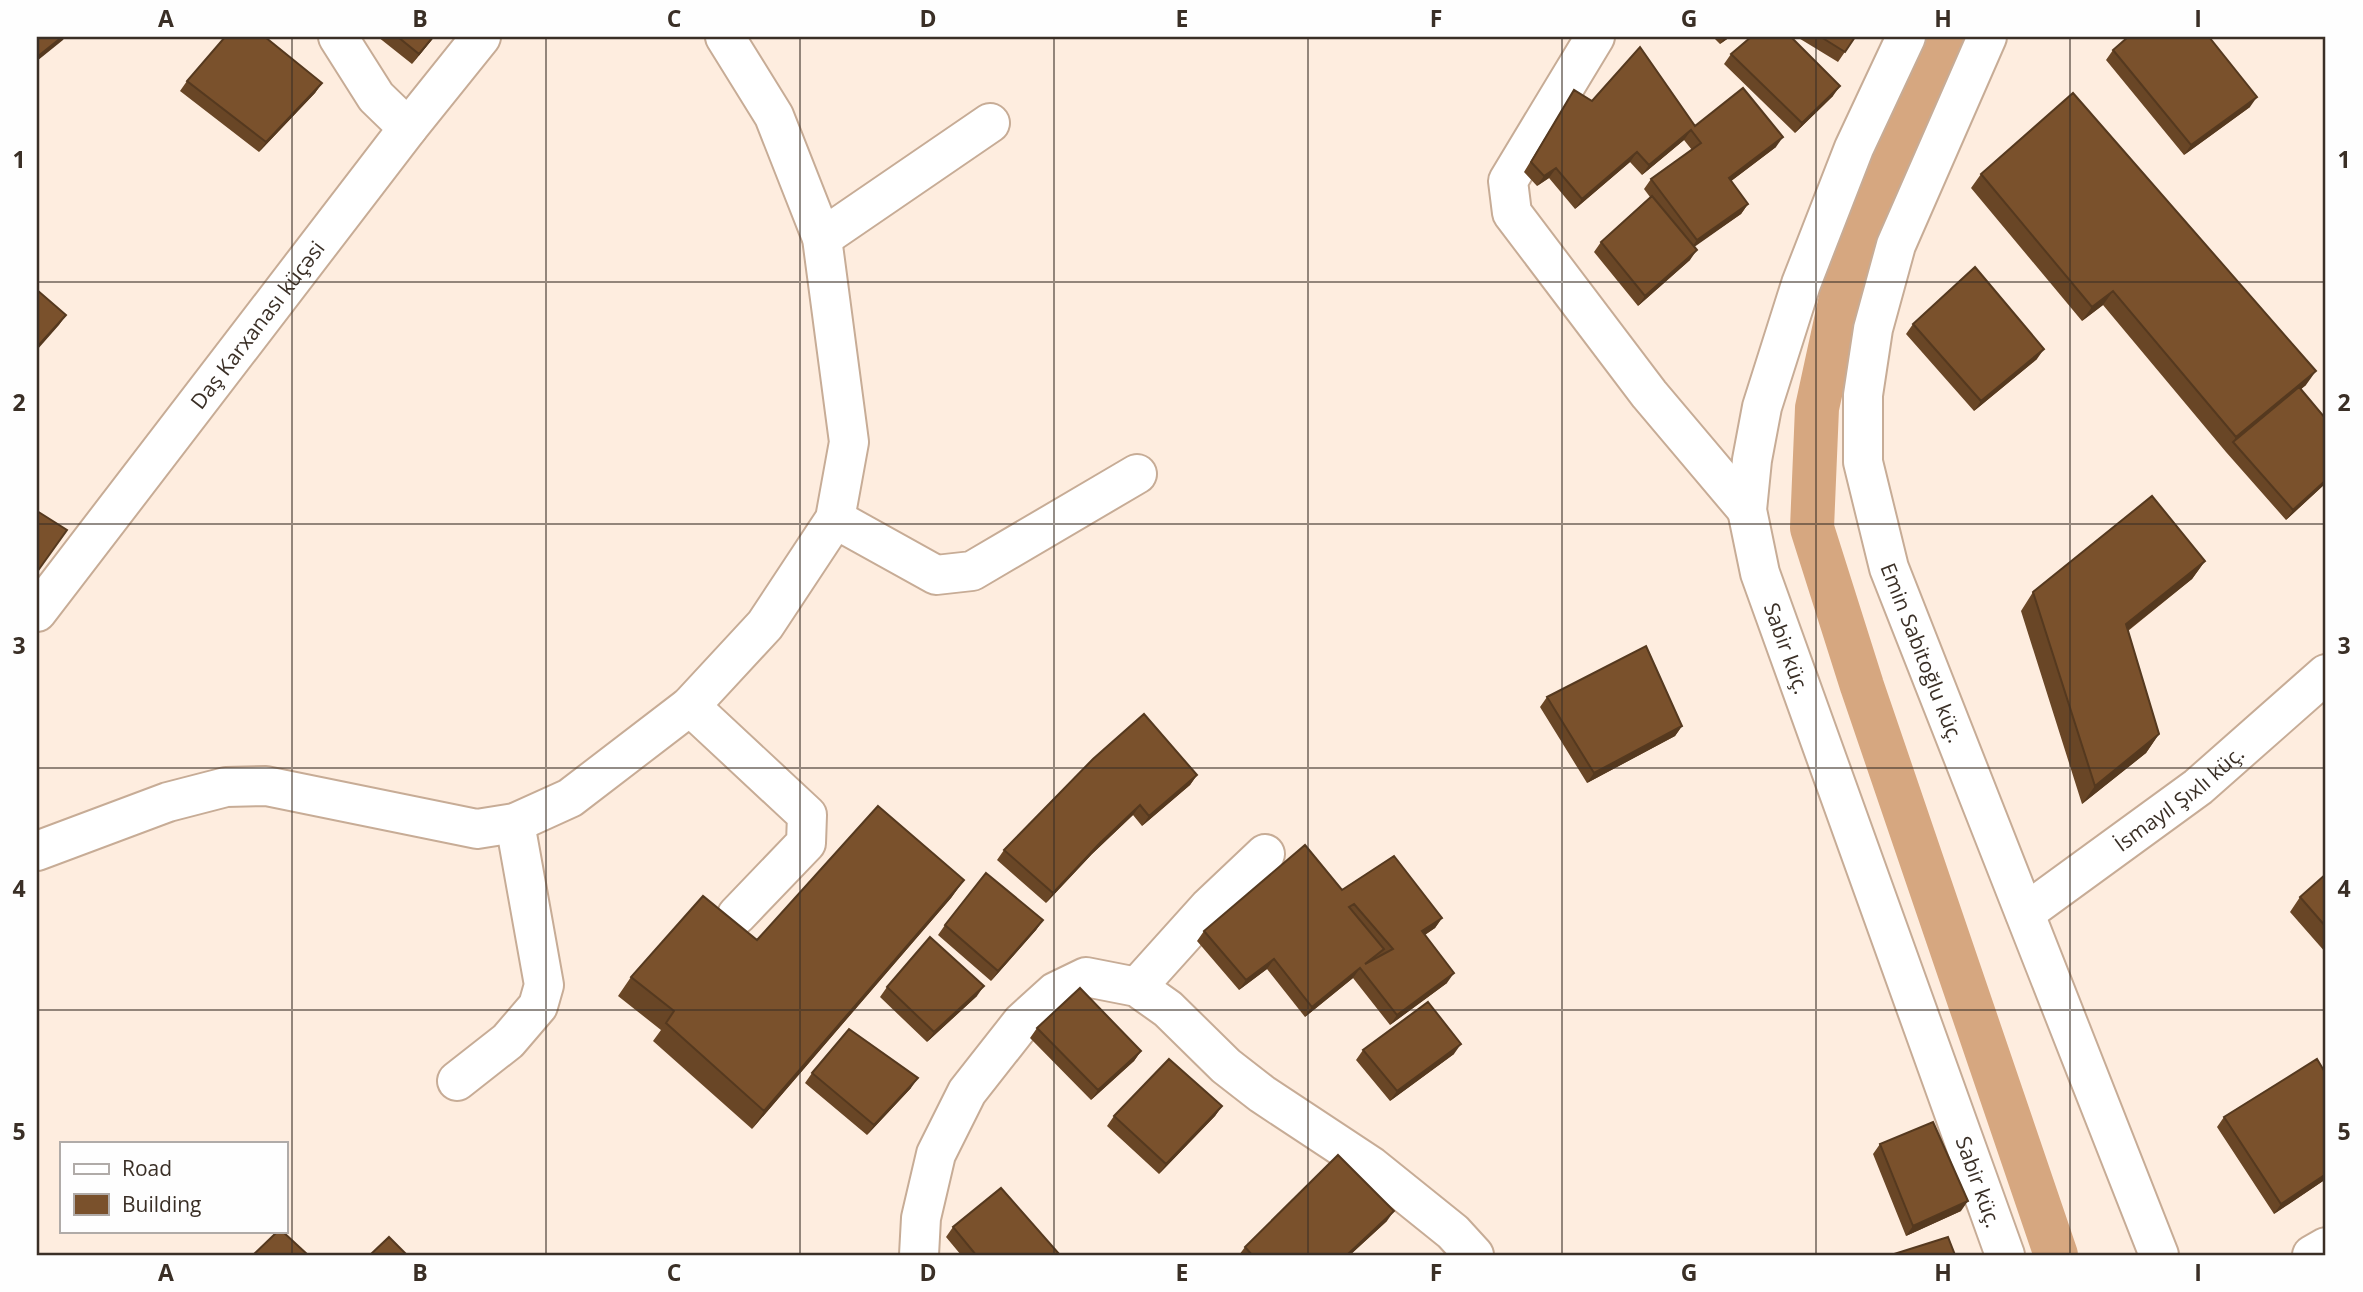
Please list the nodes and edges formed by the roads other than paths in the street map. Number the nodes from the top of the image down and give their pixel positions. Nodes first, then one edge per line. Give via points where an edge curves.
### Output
1 (338, 37) edge
2 (481, 37) edge
3 (725, 37) edge
4 (1595, 37) edge
5 (1906, 37) edge
6 (1987, 37) edge
7 (990, 123) dead end
8 (408, 128) junction
9 (822, 238) junction
10 (1137, 474) dead end
11 (1748, 510) junction
12 (835, 519) junction
13 (37, 612) edge
14 (2326, 674) edge
15 (690, 706) junction
16 (515, 823) junction
17 (37, 851) edge
18 (1265, 854) dead end
19 (2025, 913) junction
20 (737, 915) dead end
21 (1137, 987) junction
22 (457, 1082) dead end
23 (2326, 1247) edge
24 (919, 1255) edge
25 (1474, 1255) edge
26 (2005, 1255) edge
27 (2159, 1255) edge
28 (2312, 1255) edge

1 - 8 street via 376,97
2 - 8 street, Daş Karxanası küçəsi
3 - 9 street via 774,116
4 - 11 street via 1508,181 1512,213 1649,394
5 - 11 street, Sabir küç. via 1854,148 1801,284 1762,407
6 - 19 street, Emin Sabitoğlu küç. via 1896,245 1873,329 1863,395 1864,462 1889,568
7 - 9 street
8 - 13 street, Daş Karxanası küçəsi
9 - 12 street via 849,442
10 - 12 street via 972,571 936,575
11 - 26 street, Sabir küç. via 1760,573
12 - 15 street via 765,625
14 - 19 street, İsmayıl Şıxlı küç. via 2198,787
15 - 16 street via 570,797
15 - 20 street via 807,815 806,843
16 - 17 street via 477,829 266,786 226,787 168,802
16 - 22 street via 544,985 538,1006 508,1041
18 - 21 street via 1209,907
19 - 27 street, Emin Sabitoğlu küç.
21 - 24 street via 1086,977 1055,992 1022,1022 967,1092 936,1154 921,1218
21 - 25 street via 1168,1009 1226,1066 1371,1166 1453,1232
23 - 28 street

